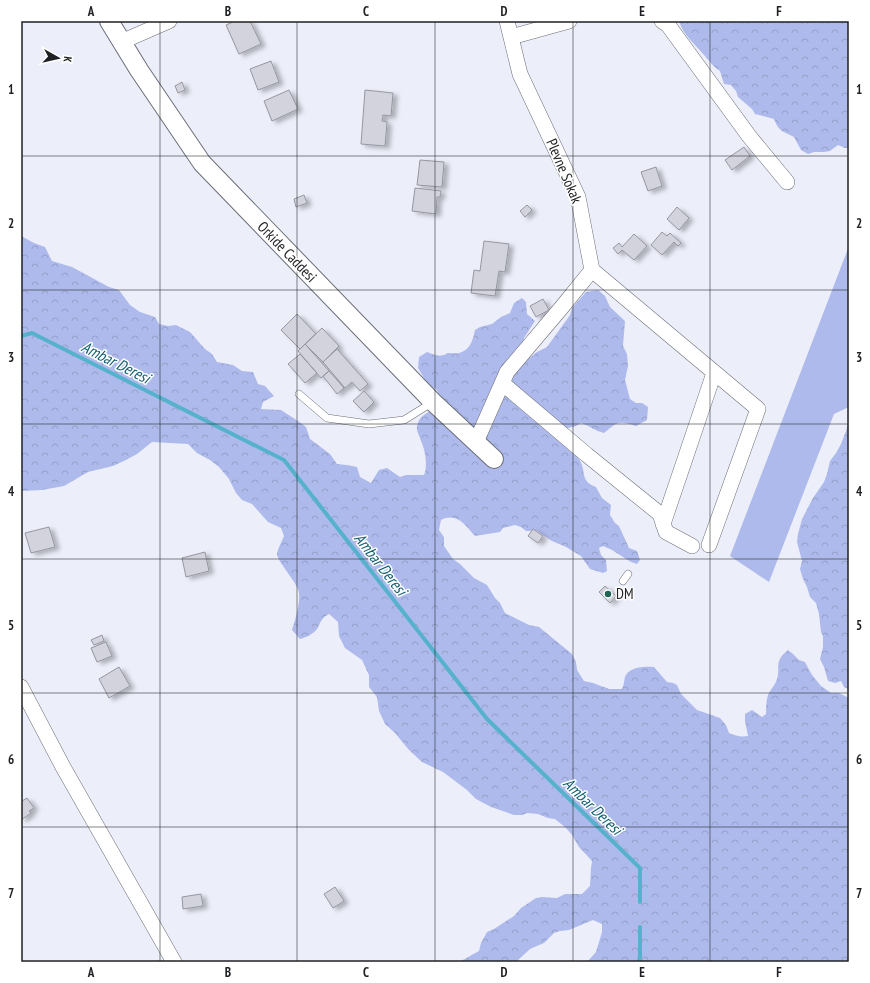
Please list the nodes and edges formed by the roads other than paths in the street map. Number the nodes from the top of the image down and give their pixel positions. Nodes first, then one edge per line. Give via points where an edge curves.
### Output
1 (109, 21) edge
2 (169, 21) edge
3 (507, 21) edge
4 (569, 21) edge
5 (662, 21) edge
6 (511, 37) junction
7 (121, 42) junction
8 (787, 182) dead end
9 (592, 270) junction
10 (714, 373) junction
11 (502, 383) junction
12 (299, 394) dead end
13 (433, 402) junction
14 (476, 442) junction
15 (494, 458) dead end
16 (663, 524) junction
17 (709, 545) dead end
18 (692, 546) dead end
19 (628, 574) dead end
20 (624, 581) dead end
21 (21, 688) edge
22 (174, 962) edge

1 - 7 street, Orkide Caddesi
2 - 7 street
3 - 6 street, Plevne Sokak
4 - 6 street
5 - 8 street via 668,25 749,136
6 - 9 street, Plevne Sokak via 520,74 578,197
7 - 13 street, Orkide Caddesi via 202,163
9 - 10 street
9 - 11 street via 507,372
10 - 16 street
10 - 17 street via 758,409
11 - 14 street
11 - 16 street via 660,514
12 - 13 lane via 327,418 369,424 404,420
13 - 14 street, Orkide Caddesi
14 - 15 street, Orkide Caddesi
16 - 18 street via 666,532
19 - 20 lane
21 - 22 street

